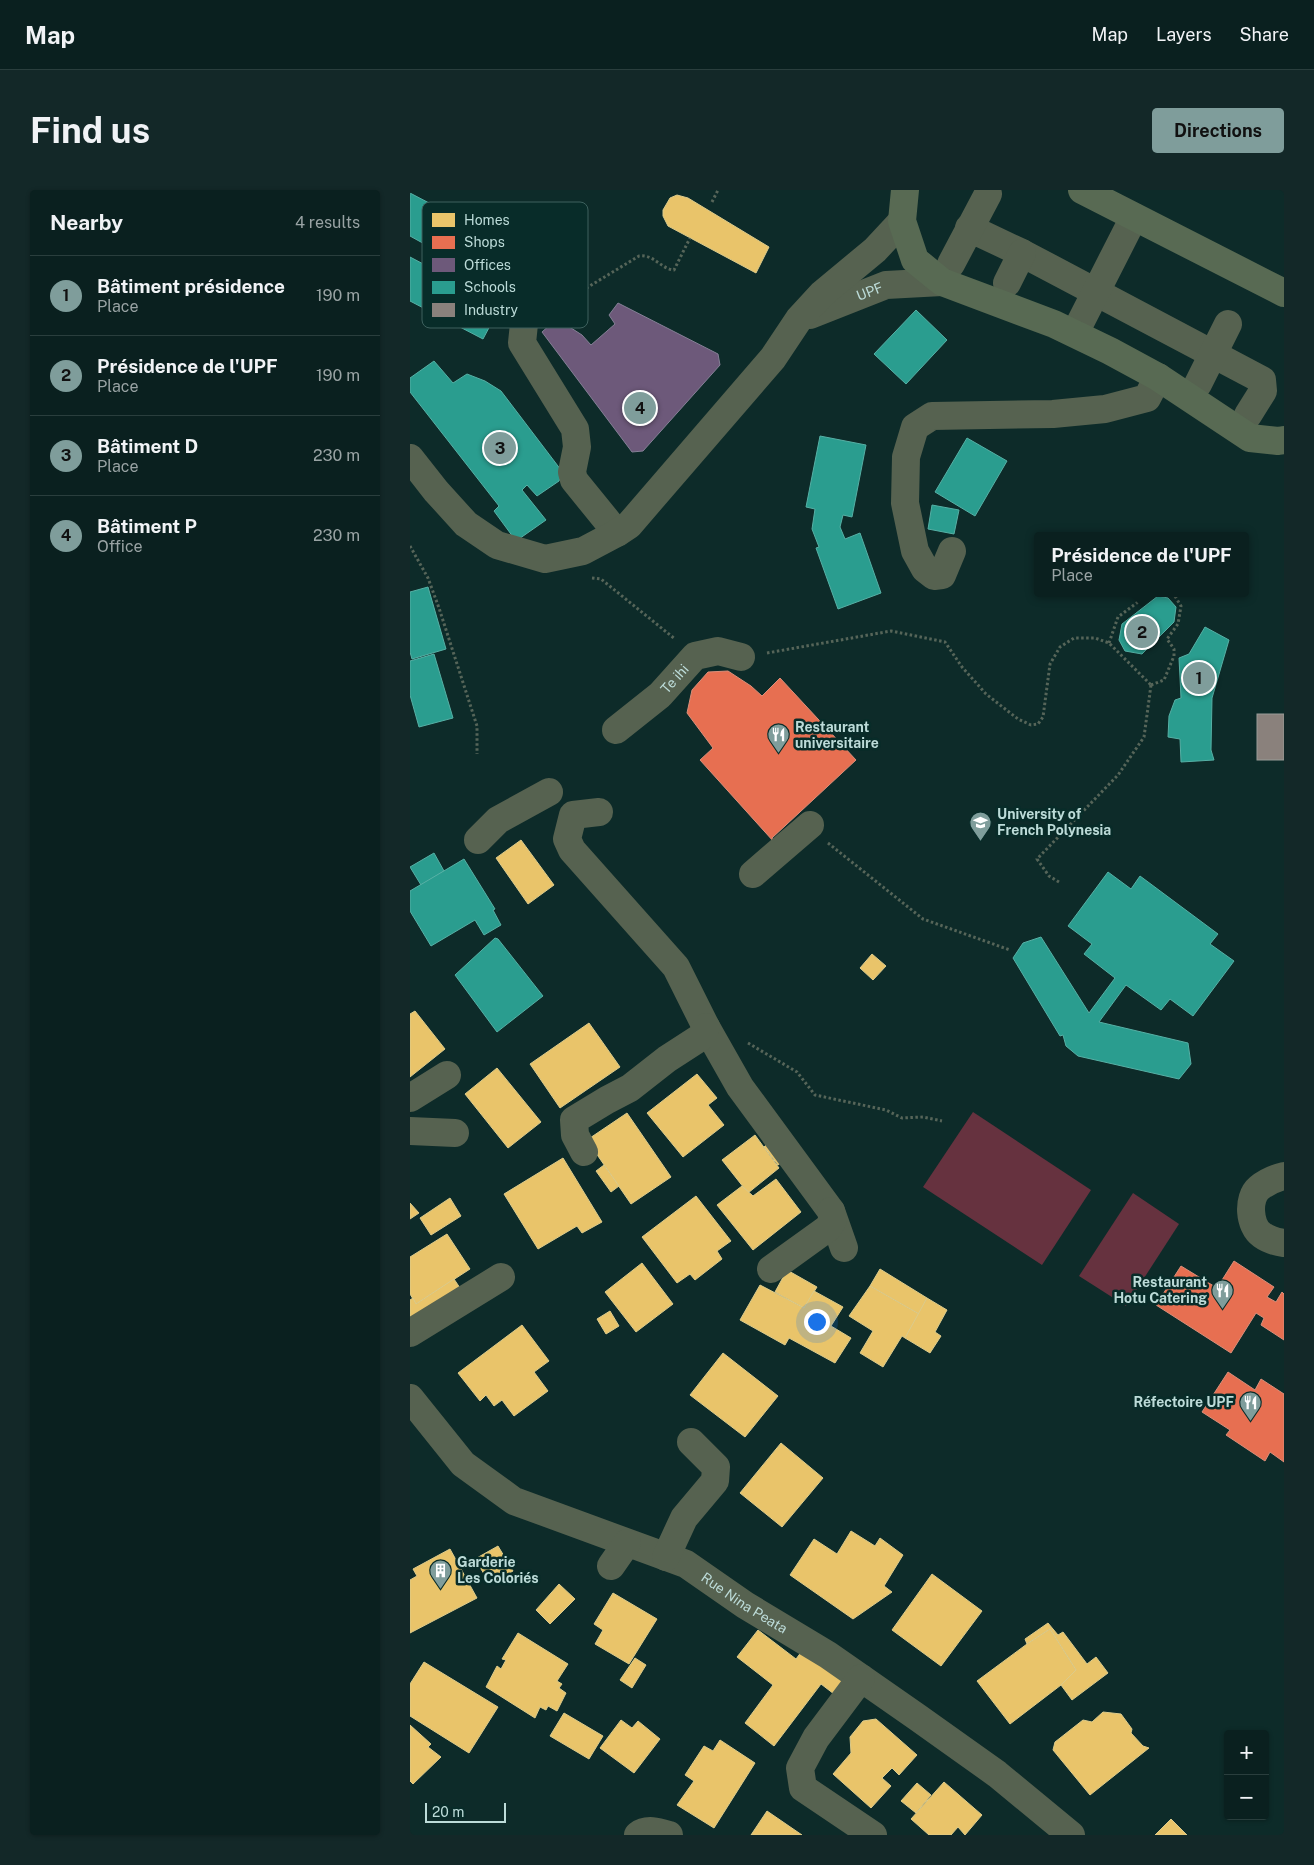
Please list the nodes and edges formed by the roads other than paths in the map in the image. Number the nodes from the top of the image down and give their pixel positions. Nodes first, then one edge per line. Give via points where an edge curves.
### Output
1 (905, 190) edge
2 (1096, 193) edge
3 (988, 194) dead end
4 (1134, 217) junction
5 (902, 220) junction
6 (969, 228) junction
7 (1022, 253) junction
8 (946, 273) junction
9 (1007, 283) dead end
10 (1096, 292) junction
11 (1284, 293) edge
12 (799, 319) junction
13 (1228, 324) dead end
14 (524, 328) edge
15 (1074, 333) junction
16 (1213, 354) junction
17 (1158, 377) junction
18 (1198, 384) dead end
19 (1248, 415) dead end
20 (1284, 440) edge
21 (410, 458) edge
22 (617, 533) junction
23 (952, 551) dead end
24 (741, 657) road end
25 (616, 730) dead end
26 (549, 792) dead end
27 (599, 812) dead end
28 (810, 826) road end
29 (478, 840) dead end
30 (753, 874) dead end
31 (706, 1027) junction
32 (446, 1075) dead end
33 (410, 1098) edge
34 (410, 1132) edge
35 (455, 1133) dead end
36 (584, 1152) dead end
37 (1284, 1176) edge
38 (831, 1210) junction
39 (1284, 1243) edge
40 (844, 1248) dead end
41 (771, 1269) dead end
42 (501, 1277) dead end
43 (410, 1333) edge
44 (410, 1398) edge
45 (691, 1442) dead end
46 (627, 1543) junction
47 (666, 1557) junction
48 (611, 1566) dead end
49 (861, 1678) junction
50 (638, 1835) edge
51 (669, 1835) edge
52 (873, 1835) edge
53 (1071, 1835) edge

1 - 5 main road
2 - 4 main road
3 - 6 street
4 - 10 street
4 - 11 main road
5 - 8 main road via 915,260
5 - 12 street via 875,250 822,294
6 - 7 street
6 - 8 street
7 - 9 street
7 - 10 street
8 - 12 street, UPF via 886,285
8 - 15 main road
10 - 15 street
10 - 16 street
12 - 22 street via 766,366 662,488
13 - 16 street
14 - 22 street via 522,343 575,429 574,480
15 - 17 main road
16 - 18 street
16 - 19 street via 1262,380 1263,391
17 - 20 main road via 1250,438
17 - 23 street via 1147,398 1105,409 1053,414 932,416 915,427 906,457 905,503 915,551 925,569 934,576 942,575
21 - 22 street via 466,524 497,545 545,559 584,551
24 - 25 street, Te ihi via 718,651 695,656 660,696
26 - 29 street via 498,820
27 - 31 street via 573,815 567,839 572,850 676,967
28 - 30 street
31 - 36 street via 701,1037 630,1088 574,1120 575,1135
31 - 38 street via 740,1087
32 - 33 street
34 - 35 street
37 - 39 street via 1258,1188 1251,1204 1252,1218 1260,1234
38 - 40 street
38 - 41 street via 833,1220 828,1228
42 - 43 street
44 - 46 street, Rue Nina Peata via 462,1464 514,1501
45 - 47 street via 716,1467 715,1481 684,1518
46 - 47 street, Rue Nina Peata
46 - 48 street
47 - 49 street, Rue Nina Peata via 686,1564
49 - 52 street via 816,1738 800,1768 803,1788
49 - 53 street, Rue Nina Peata via 997,1774
50 - 51 street via 650,1831

